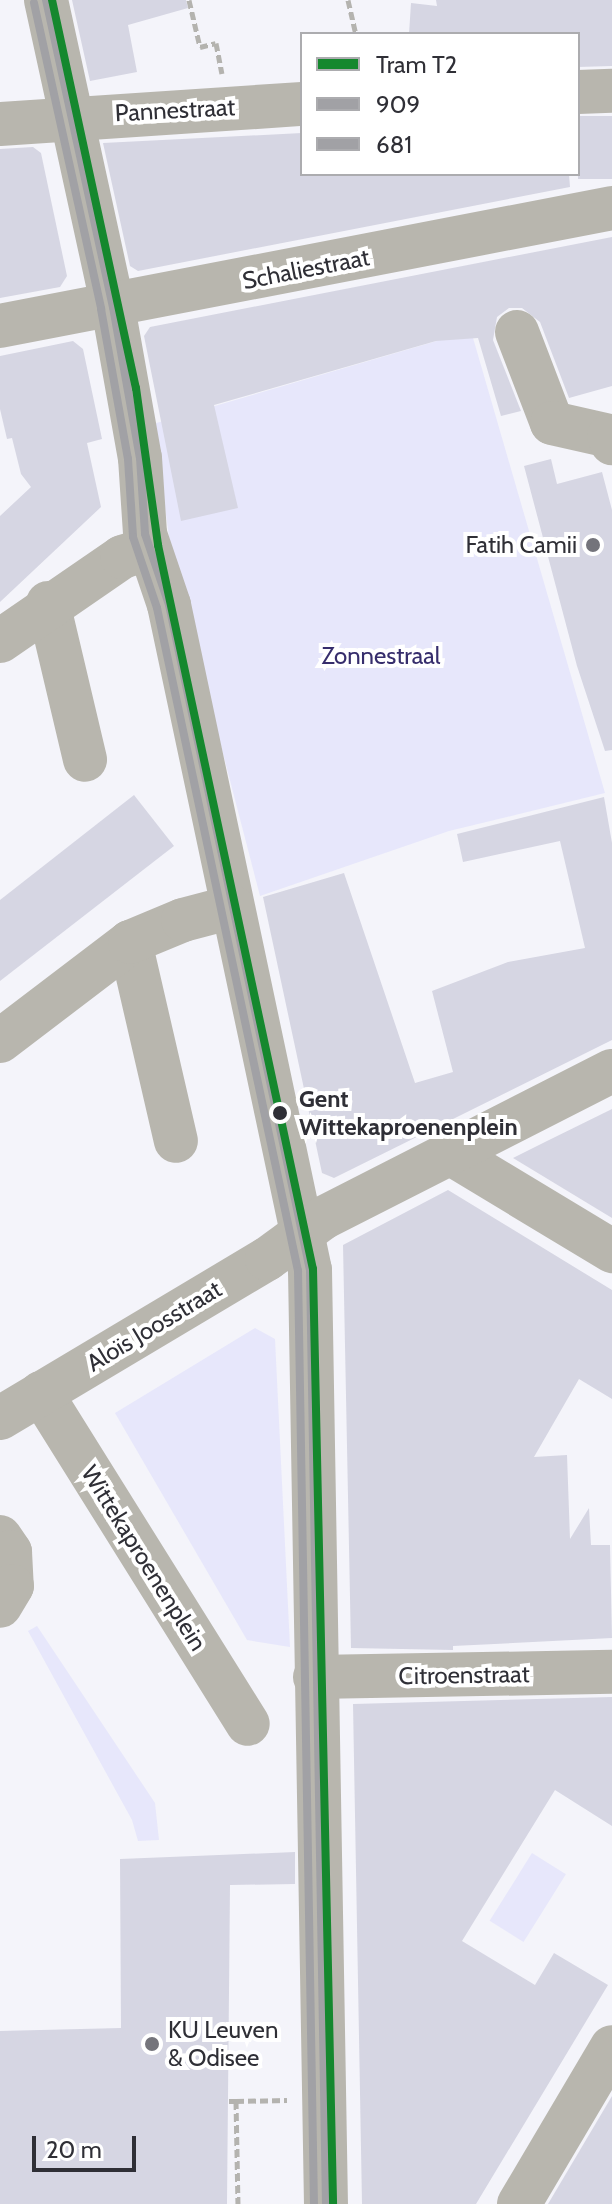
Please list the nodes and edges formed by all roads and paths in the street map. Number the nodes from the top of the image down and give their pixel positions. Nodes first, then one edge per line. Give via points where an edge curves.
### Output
1 (46, 0) edge
2 (189, 0) edge
3 (348, 0) edge
4 (356, 32) edge
5 (612, 91) edge
6 (580, 92) edge
7 (300, 104) edge
8 (229, 108) junction
9 (72, 117) junction
10 (0, 124) edge
11 (612, 208) edge
12 (113, 307) junction
13 (0, 326) edge
14 (517, 332) dead end
15 (612, 443) edge
16 (149, 549) junction
17 (48, 603) junction
18 (0, 641) edge
19 (85, 760) dead end
20 (222, 909) junction
21 (130, 942) junction
22 (0, 1041) edge
23 (612, 1071) edge
24 (176, 1141) dead end
25 (448, 1152) junction
26 (298, 1236) junction
27 (612, 1251) edge
28 (41, 1393) junction
29 (0, 1418) edge
30 (0, 1537) edge
31 (0, 1606) edge
32 (612, 1672) edge
33 (315, 1677) junction
34 (248, 1724) dead end
35 (612, 2047) edge
36 (324, 2100) junction
37 (238, 2204) edge
38 (326, 2204) edge
39 (519, 2204) edge

1 - 9 street
2 - 8 path via 200,47 216,43
3 - 4 path
5 - 6 street
7 - 8 street, Pannestraat
8 - 9 street, Pannestraat
9 - 10 street, Pannestraat
9 - 12 street
11 - 12 street, Schaliestraat
12 - 13 street, Schaliestraat
12 - 16 street via 140,458
14 - 15 street via 552,423 609,436
16 - 17 street via 122,557
16 - 20 street via 169,605
17 - 18 street
17 - 19 street
20 - 21 street
20 - 26 street
21 - 22 street
21 - 24 street
23 - 25 street, Aloïs Joosstraat
25 - 26 street, Aloïs Joosstraat
25 - 27 street
26 - 28 street, Aloïs Joosstraat
26 - 33 street via 310,1270
28 - 29 street, Aloïs Joosstraat
28 - 34 street, Wittekaproenenplein
30 - 31 street via 10,1552 12,1586
32 - 33 street, Citroenstraat
33 - 36 street
35 - 39 street
36 - 37 path via 232,2101
36 - 38 street

